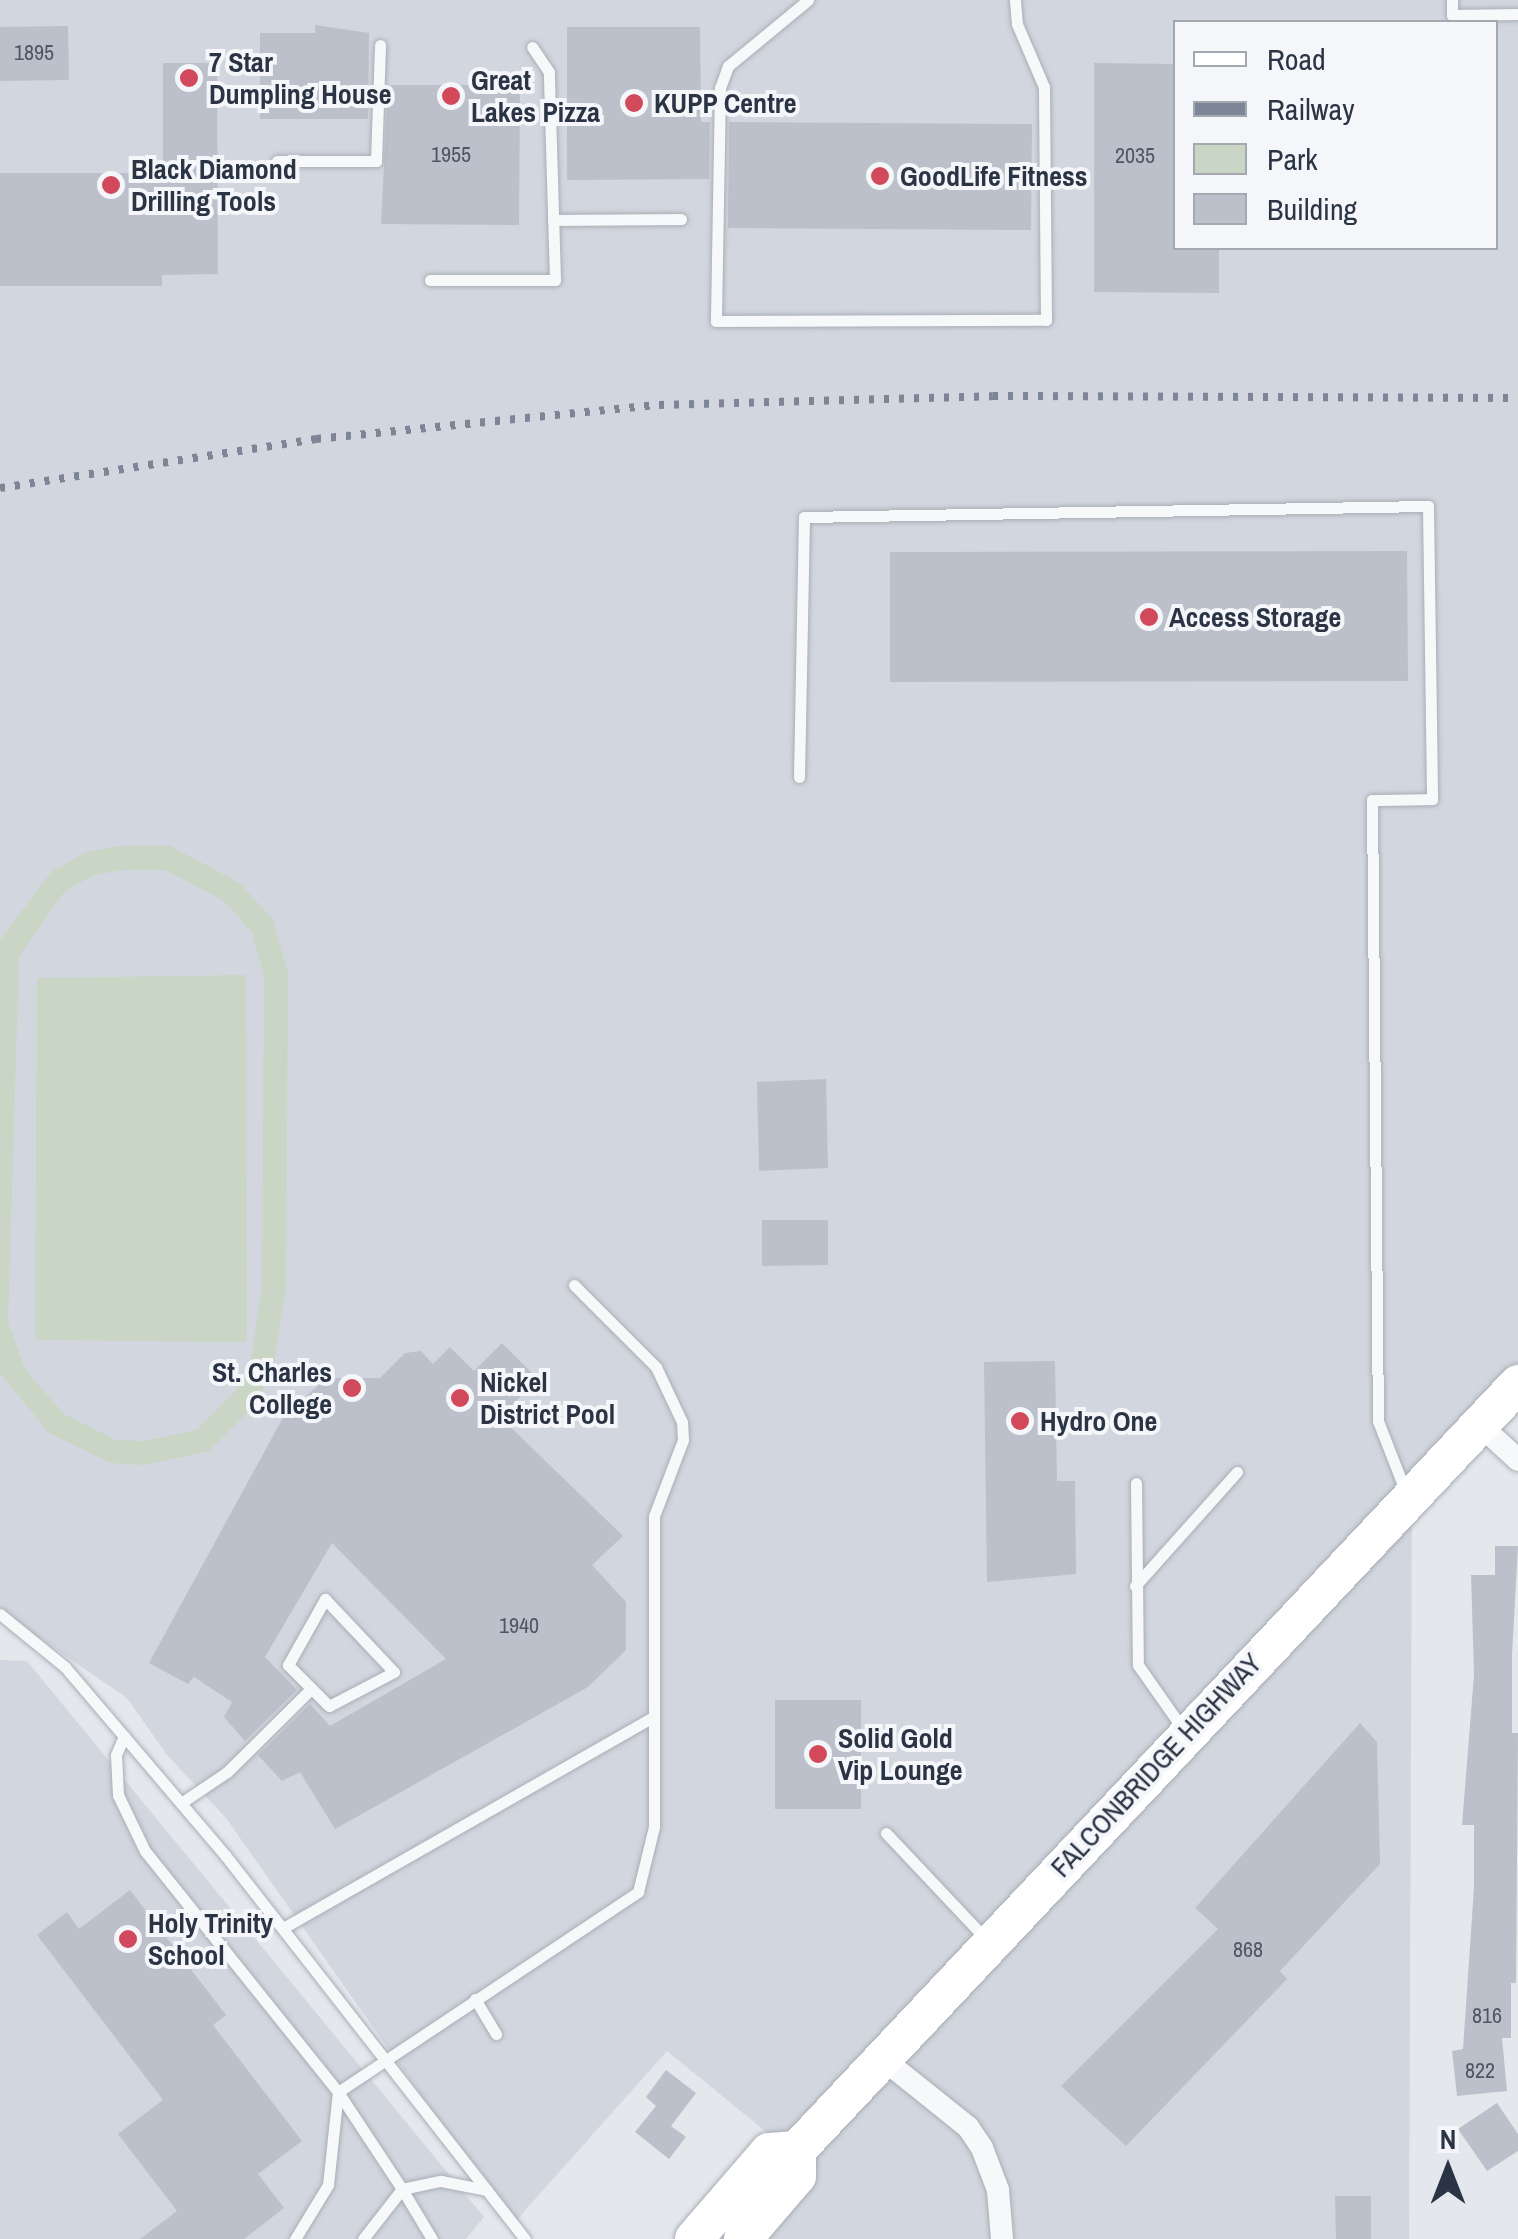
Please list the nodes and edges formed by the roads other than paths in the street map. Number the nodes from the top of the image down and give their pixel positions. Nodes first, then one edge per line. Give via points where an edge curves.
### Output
1 (808, 0) edge
2 (1014, 0) edge
3 (1452, 0) edge
4 (1518, 14) edge
5 (380, 46) dead end
6 (532, 46) dead end
7 (277, 161) dead end
8 (554, 220) junction
9 (682, 220) dead end
10 (430, 280) dead end
11 (800, 777) dead end
12 (574, 1285) dead end
13 (1518, 1384) edge
14 (1480, 1425) junction
15 (1518, 1460) edge
16 (1237, 1472) dead end
17 (1136, 1483) dead end
18 (1408, 1496) junction
19 (1135, 1586) junction
20 (0, 1614) edge
21 (312, 1688) junction
22 (654, 1716) junction
23 (1186, 1733) junction
24 (124, 1736) junction
25 (181, 1803) junction
26 (886, 1834) dead end
27 (282, 1928) junction
28 (989, 1942) junction
29 (476, 2000) junction
30 (496, 2034) dead end
31 (383, 2057) junction
32 (883, 2059) junction
33 (338, 2092) junction
34 (798, 2150) junction
35 (402, 2190) junction
36 (487, 2190) junction
37 (295, 2239) edge
38 (363, 2239) edge
39 (432, 2239) edge
40 (524, 2239) edge
41 (694, 2239) edge
42 (743, 2239) edge
43 (1002, 2239) edge

1 - 2 lane via 728,66 720,88 716,321 1046,320 1044,87
3 - 4 lane via 1452,15
5 - 7 lane via 376,161
6 - 8 lane via 549,72
8 - 9 lane
8 - 10 lane via 555,280
11 - 18 lane via 804,517 1428,506 1432,798 1372,800 1378,1421 1384,1452
12 - 22 lane via 656,1367 682,1422 683,1440 654,1516
13 - 14 main road, FALCONBRIDGE HIGHWAY
14 - 15 street
14 - 18 main road, FALCONBRIDGE HIGHWAY
16 - 19 lane
17 - 19 lane
18 - 23 main road, FALCONBRIDGE HIGHWAY
19 - 23 lane via 1138,1665
20 - 24 lane via 34,1636
21 - 21 lane via 330,1706 394,1672 325,1599 288,1666
21 - 25 lane via 226,1772
22 - 27 lane
22 - 29 lane via 654,1827 638,1892
23 - 28 main road, FALCONBRIDGE HIGHWAY
24 - 25 lane
24 - 33 lane via 116,1755 118,1795 145,1850
25 - 27 lane
26 - 28 lane
27 - 31 lane
28 - 32 main road, FALCONBRIDGE HIGHWAY
29 - 30 lane
29 - 31 lane
31 - 33 lane
31 - 36 lane
32 - 34 main road, FALCONBRIDGE HIGHWAY
32 - 43 street via 968,2127 982,2148 998,2190
33 - 35 lane
33 - 37 lane via 328,2185
34 - 41 main road, FALCONBRIDGE HIGHWAY via 769,2152
34 - 42 main road, FALCONBRIDGE HIGHWAY via 797,2176
35 - 36 lane via 441,2182
35 - 38 lane
35 - 39 lane
36 - 40 lane

